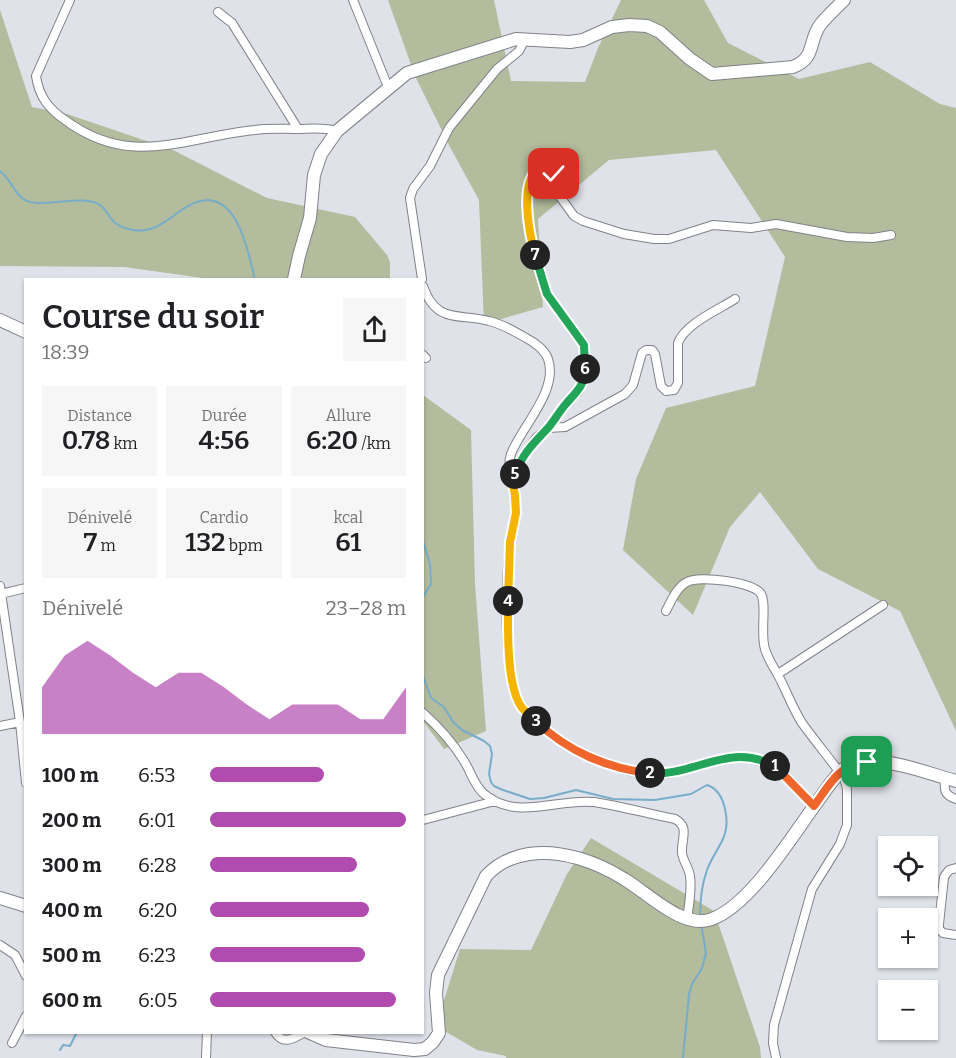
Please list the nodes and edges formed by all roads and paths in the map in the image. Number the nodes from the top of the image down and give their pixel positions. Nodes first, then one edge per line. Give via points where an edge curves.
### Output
1 (70, 0) edge
2 (353, 0) edge
3 (844, 0) edge
4 (218, 12) dead end
5 (525, 39) junction
6 (388, 87) junction
7 (298, 129) junction
8 (337, 131) junction
9 (891, 235) dead end
10 (294, 278) edge
11 (422, 278) edge
12 (424, 289) edge
13 (735, 299) dead end
14 (0, 320) edge
15 (24, 331) edge
16 (548, 428) junction
17 (512, 481) junction
18 (24, 588) edge
19 (1, 591) edge
20 (883, 605) dead end
21 (666, 611) dead end
22 (777, 674) junction
23 (424, 714) edge
24 (20, 722) junction
25 (0, 726) edge
26 (24, 763) edge
27 (839, 772) junction
28 (950, 780) edge
29 (956, 799) edge
30 (495, 801) junction
31 (814, 806) junction
32 (424, 820) edge
33 (956, 868) edge
34 (0, 898) edge
35 (24, 905) edge
36 (690, 920) junction
37 (956, 935) edge
38 (0, 945) edge
39 (24, 972) edge
40 (24, 1020) edge
41 (207, 1034) edge
42 (277, 1034) edge
43 (308, 1034) edge
44 (313, 1034) edge
45 (12, 1043) dead end
46 (421, 1054) edge
47 (206, 1058) edge
48 (776, 1058) edge

1 - 7 street via 36,76 44,100 76,129 102,141 140,148 256,129
2 - 6 street
3 - 5 main road via 820,25 808,57 793,67 712,74 648,26 612,27 570,42
4 - 7 street via 232,23
5 - 6 main road via 416,69
5 - 11 street via 519,51 497,69 449,128 430,166 412,189
6 - 8 main road
7 - 8 street
8 - 10 main road via 316,168 310,218
9 - 16 street via 847,237 776,225 713,225 669,239 624,234 574,216 561,198 554,174 537,170 527,197 536,263 547,294 584,345 585,378
12 - 17 street via 431,303 447,315 488,320 509,328 537,344 548,359 549,379 542,400 511,455
13 - 16 street via 680,337 678,383 674,390 666,391 661,386 655,354 646,350 633,385 625,394 565,427
14 - 15 main road
16 - 17 street via 520,461
17 - 31 street via 516,513 510,542 508,629 514,690 522,707 568,745 628,771 673,773 717,759 760,759 774,766
18 - 19 street
19 - 24 street
20 - 22 street
21 - 22 street via 681,586 693,579 757,589 763,602 764,645
22 - 27 street via 801,720
23 - 30 street via 446,735 478,786
24 - 25 street
24 - 26 street
27 - 28 main road via 853,763 874,762
27 - 31 main road
27 - 48 street via 847,789 847,825 812,889 774,1025
28 - 29 street via 945,792
30 - 32 street
30 - 36 street via 537,807 595,802 680,822 684,829 682,852 690,874
31 - 36 main road via 756,885 735,906 707,921
33 - 37 street via 944,877 939,929
34 - 35 main road
36 - 46 main road via 673,913 623,878 584,860 547,852 507,860 486,876 441,967 437,984 439,1033
38 - 39 street via 10,950
40 - 45 street
41 - 47 street
42 - 43 street via 289,1040
44 - 46 main road via 326,1040

